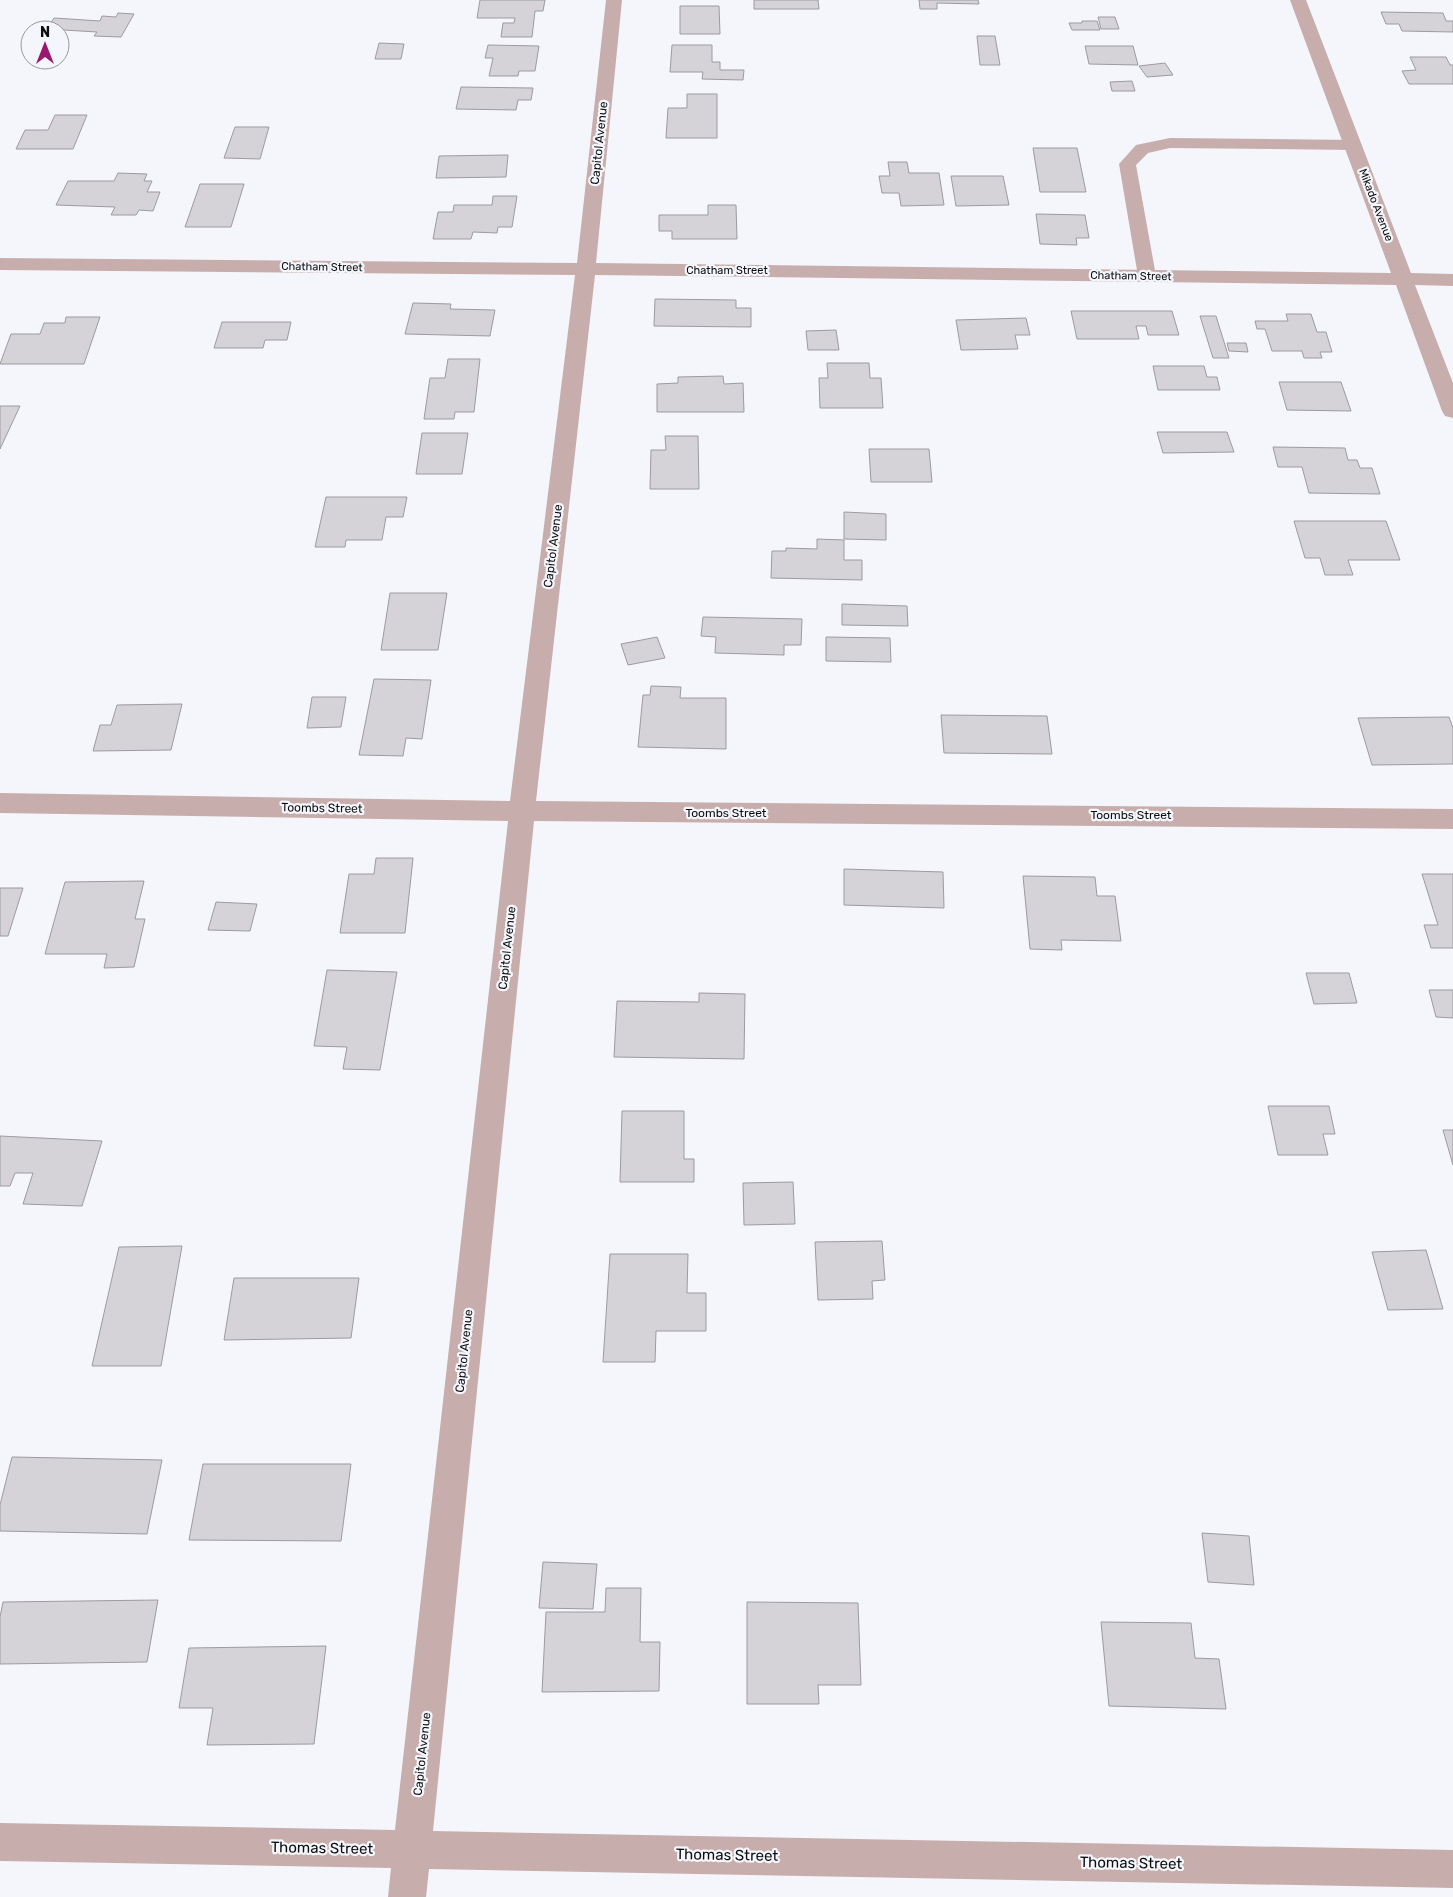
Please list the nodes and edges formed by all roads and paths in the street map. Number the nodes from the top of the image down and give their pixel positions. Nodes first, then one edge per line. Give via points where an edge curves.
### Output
1 (614, 0) edge
2 (1298, 0) edge
3 (1353, 145) junction
4 (0, 264) edge
5 (586, 269) junction
6 (1147, 276) junction
7 (1405, 280) junction
8 (1453, 280) edge
9 (1453, 410) edge
10 (0, 803) edge
11 (522, 811) junction
12 (1453, 819) edge
13 (0, 1842) edge
14 (412, 1850) junction
15 (1453, 1869) edge
16 (407, 1897) edge

1 - 5 street, Capitol Avenue
2 - 3 street, Mikado Avenue
3 - 6 lane via 1170,143 1142,149 1127,164
3 - 7 street, Mikado Avenue
4 - 5 street, Chatham Street
5 - 6 street, Chatham Street
5 - 11 street, Capitol Avenue
6 - 7 street, Chatham Street
7 - 8 street, Chatham Street
7 - 9 street, Mikado Avenue
10 - 11 street, Toombs Street
11 - 12 street, Toombs Street
11 - 14 street, Capitol Avenue
13 - 14 street, Thomas Street
14 - 15 street, Thomas Street
14 - 16 street, Capitol Avenue

